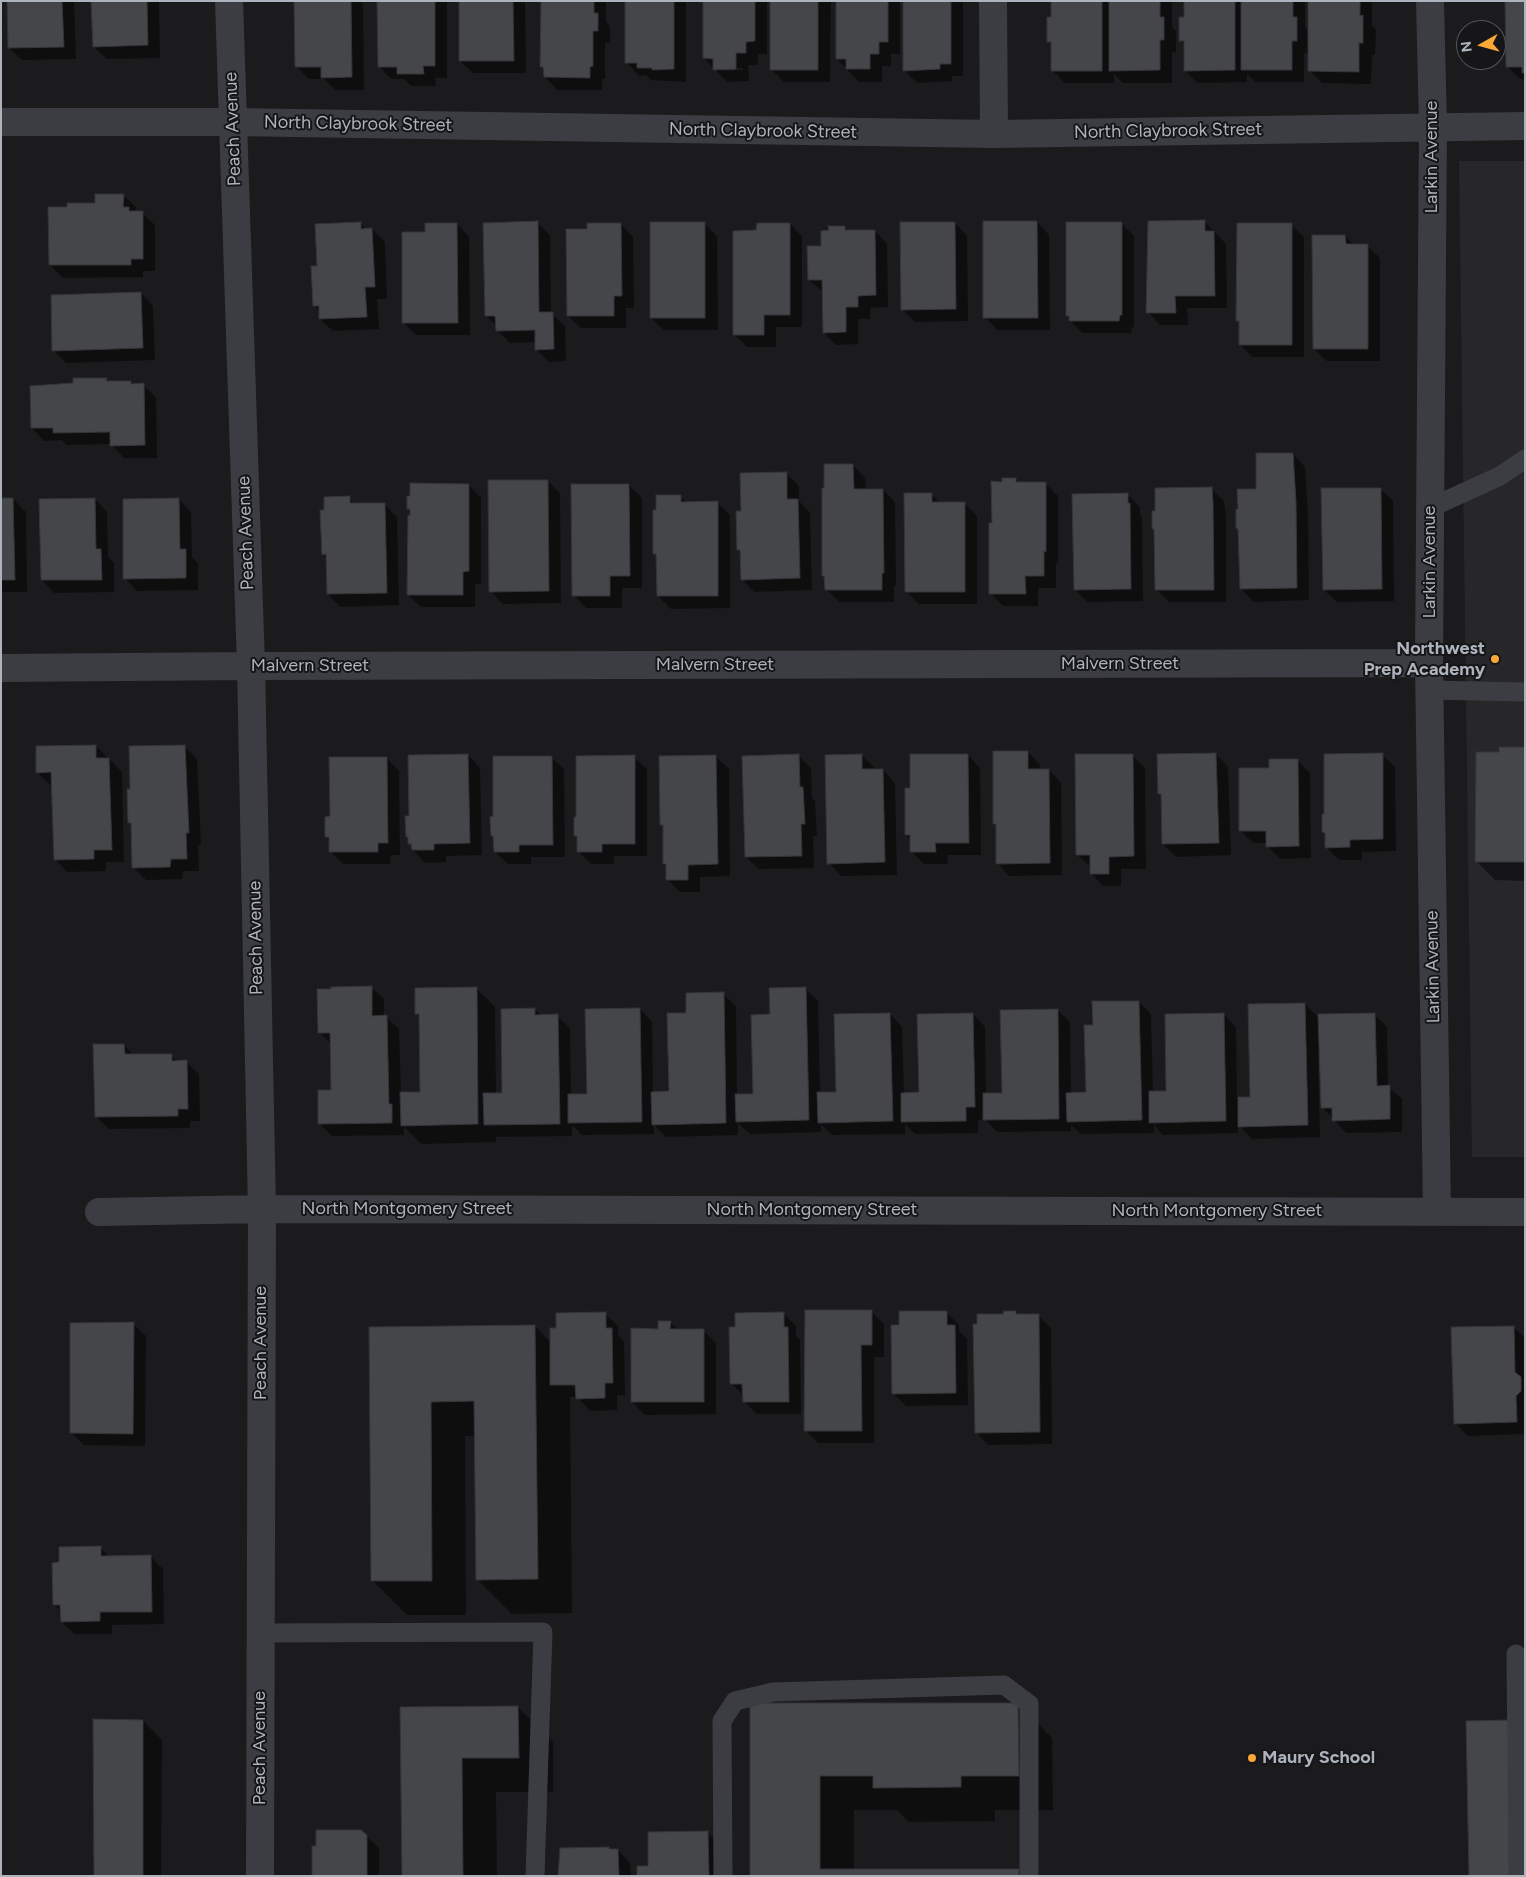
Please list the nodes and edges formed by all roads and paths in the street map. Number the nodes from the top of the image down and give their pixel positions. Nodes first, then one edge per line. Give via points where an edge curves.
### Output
1 (229, 1) edge
2 (993, 1) edge
3 (1430, 1) edge
4 (1, 122) edge
5 (232, 122) junction
6 (1433, 126) junction
7 (1525, 126) edge
8 (994, 134) junction
9 (1525, 459) edge
10 (1430, 508) junction
11 (1429, 664) junction
12 (251, 666) junction
13 (1, 668) edge
14 (1429, 690) junction
15 (1525, 692) edge
16 (262, 1209) junction
17 (99, 1212) dead end
18 (1437, 1212) junction
19 (1525, 1212) edge
20 (261, 1633) junction
21 (1516, 1654) dead end
22 (260, 1876) edge
23 (535, 1876) edge
24 (724, 1876) edge
25 (1029, 1876) edge
26 (1518, 1876) edge

1 - 5 street, Peach Avenue
2 - 8 street
3 - 6 street, Larkin Avenue
4 - 5 street, North Claybrook Street
5 - 8 street, North Claybrook Street
5 - 12 street, Peach Avenue
6 - 7 street, North Claybrook Street
6 - 8 street, North Claybrook Street
6 - 10 street, Larkin Avenue
9 - 10 lane via 1500,476
10 - 11 street, Larkin Avenue
11 - 12 street, Malvern Street
11 - 14 street, Larkin Avenue
12 - 13 street, Malvern Street
12 - 16 street, Peach Avenue
14 - 15 lane
14 - 18 street, Larkin Avenue
16 - 17 street, North Montgomery Street
16 - 18 street, North Montgomery Street
16 - 20 street, Peach Avenue
18 - 19 street, North Montgomery Street
20 - 22 street, Peach Avenue
20 - 23 lane via 543,1632
21 - 26 lane
24 - 25 lane via 722,1721 735,1701 773,1692 1004,1685 1029,1704

